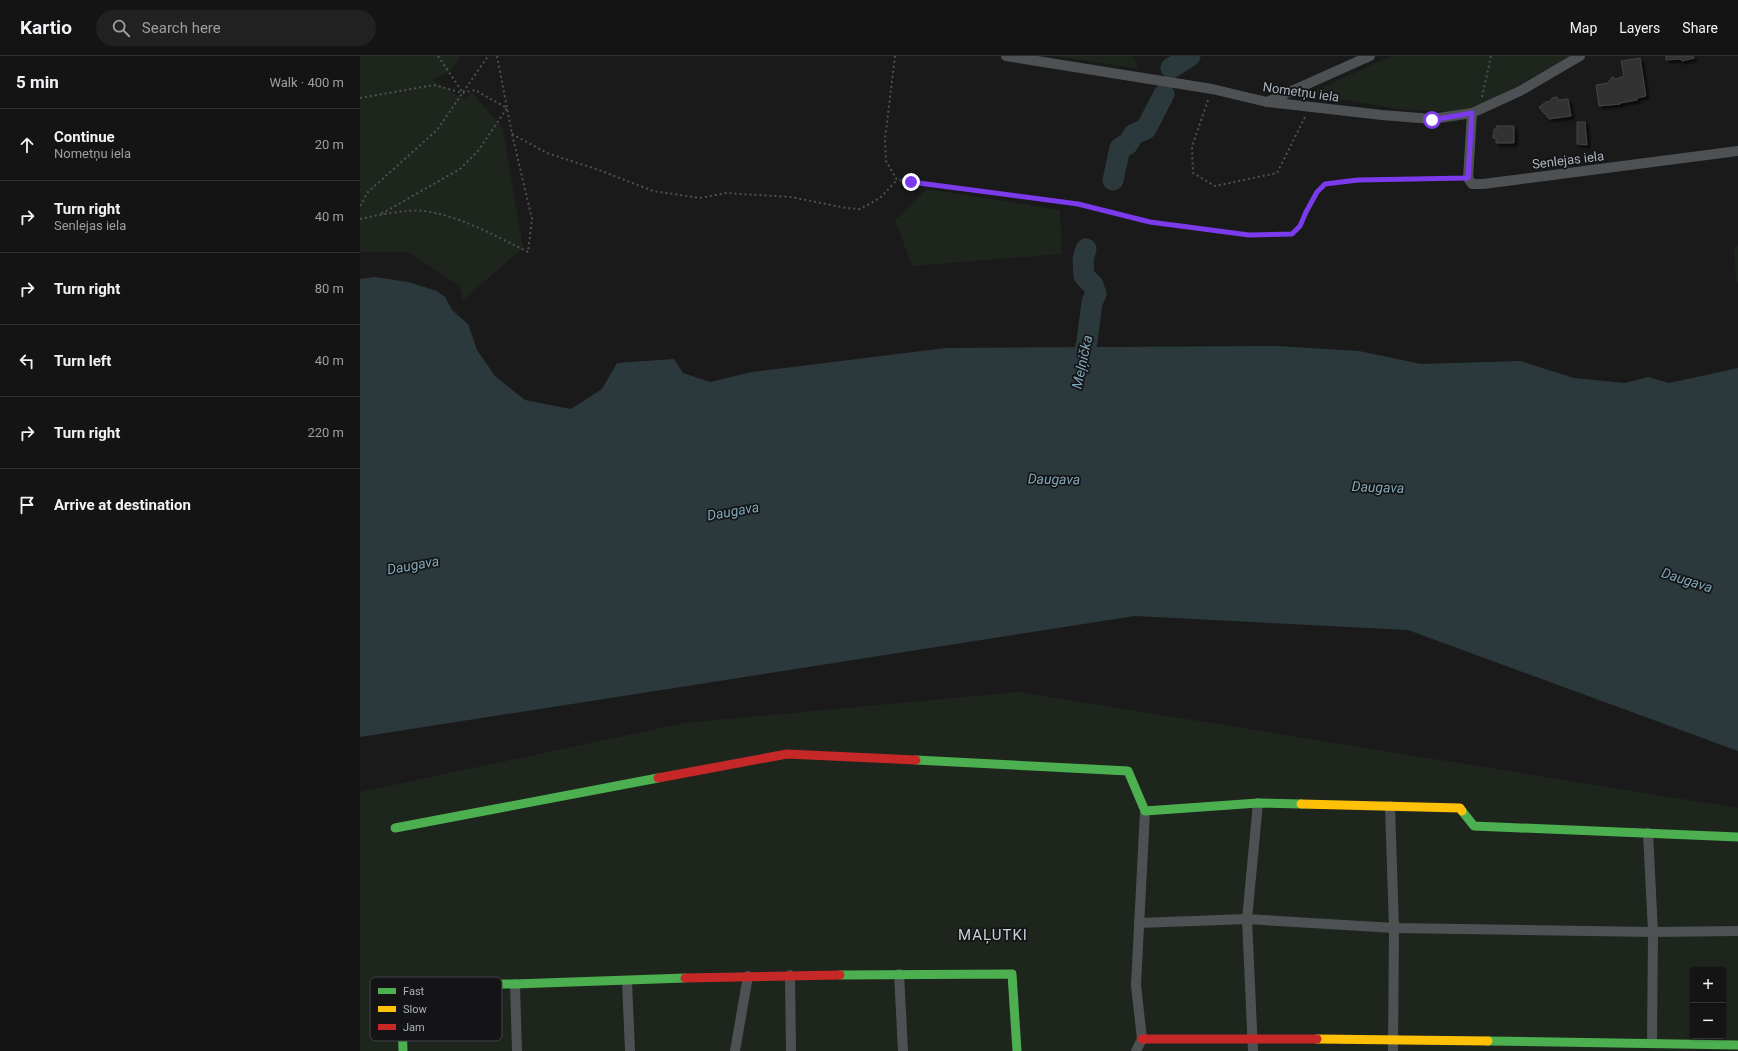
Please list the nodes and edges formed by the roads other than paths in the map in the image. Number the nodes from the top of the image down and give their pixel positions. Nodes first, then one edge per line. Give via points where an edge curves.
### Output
1 (1006, 56) edge
2 (1370, 56) edge
3 (1580, 56) edge
4 (1267, 102) junction
5 (1476, 111) junction
6 (1738, 151) edge
7 (1258, 803) junction
8 (1390, 806) junction
9 (1145, 811) junction
10 (395, 828) dead end
11 (1648, 833) junction
12 (1738, 837) edge
13 (1247, 919) junction
14 (1139, 923) junction
15 (1394, 928) junction
16 (1738, 931) edge
17 (1654, 932) junction
18 (899, 974) junction
19 (790, 975) junction
20 (748, 976) junction
21 (627, 980) junction
22 (502, 984) edge
23 (515, 984) junction
24 (1253, 1038) junction
25 (1142, 1039) junction
26 (1393, 1039) junction
27 (403, 1041) edge
28 (1652, 1043) junction
29 (1738, 1045) edge
30 (403, 1051) edge
31 (517, 1051) edge
32 (630, 1051) edge
33 (735, 1051) edge
34 (791, 1051) edge
35 (903, 1051) edge
36 (1018, 1051) edge
37 (1136, 1051) edge
38 (1253, 1051) edge
39 (1392, 1051) edge

1 - 4 street, Nometņu iela via 1212,89
2 - 4 street
3 - 5 street, Nometņu iela via 1520,91
4 - 5 street, Nometņu iela via 1432,120
5 - 6 street, Senlejas iela via 1468,178 1472,184
7 - 8 street
7 - 9 street
7 - 13 street
8 - 11 street via 1460,808 1474,826
8 - 15 street
9 - 10 street via 1128,771 787,754
9 - 14 street
11 - 12 street
11 - 17 street
13 - 14 street
13 - 15 street
13 - 24 street
14 - 25 street via 1136,985
15 - 17 street
15 - 26 street
16 - 17 street
17 - 28 street
18 - 19 street
18 - 35 street
18 - 36 street via 1012,974
19 - 20 street
19 - 34 street
20 - 21 street
20 - 33 street
21 - 23 street
21 - 32 street
22 - 23 street
23 - 31 street
24 - 25 street
24 - 26 street
24 - 38 street
25 - 37 street
26 - 28 street
26 - 39 street
27 - 30 street
28 - 29 street

